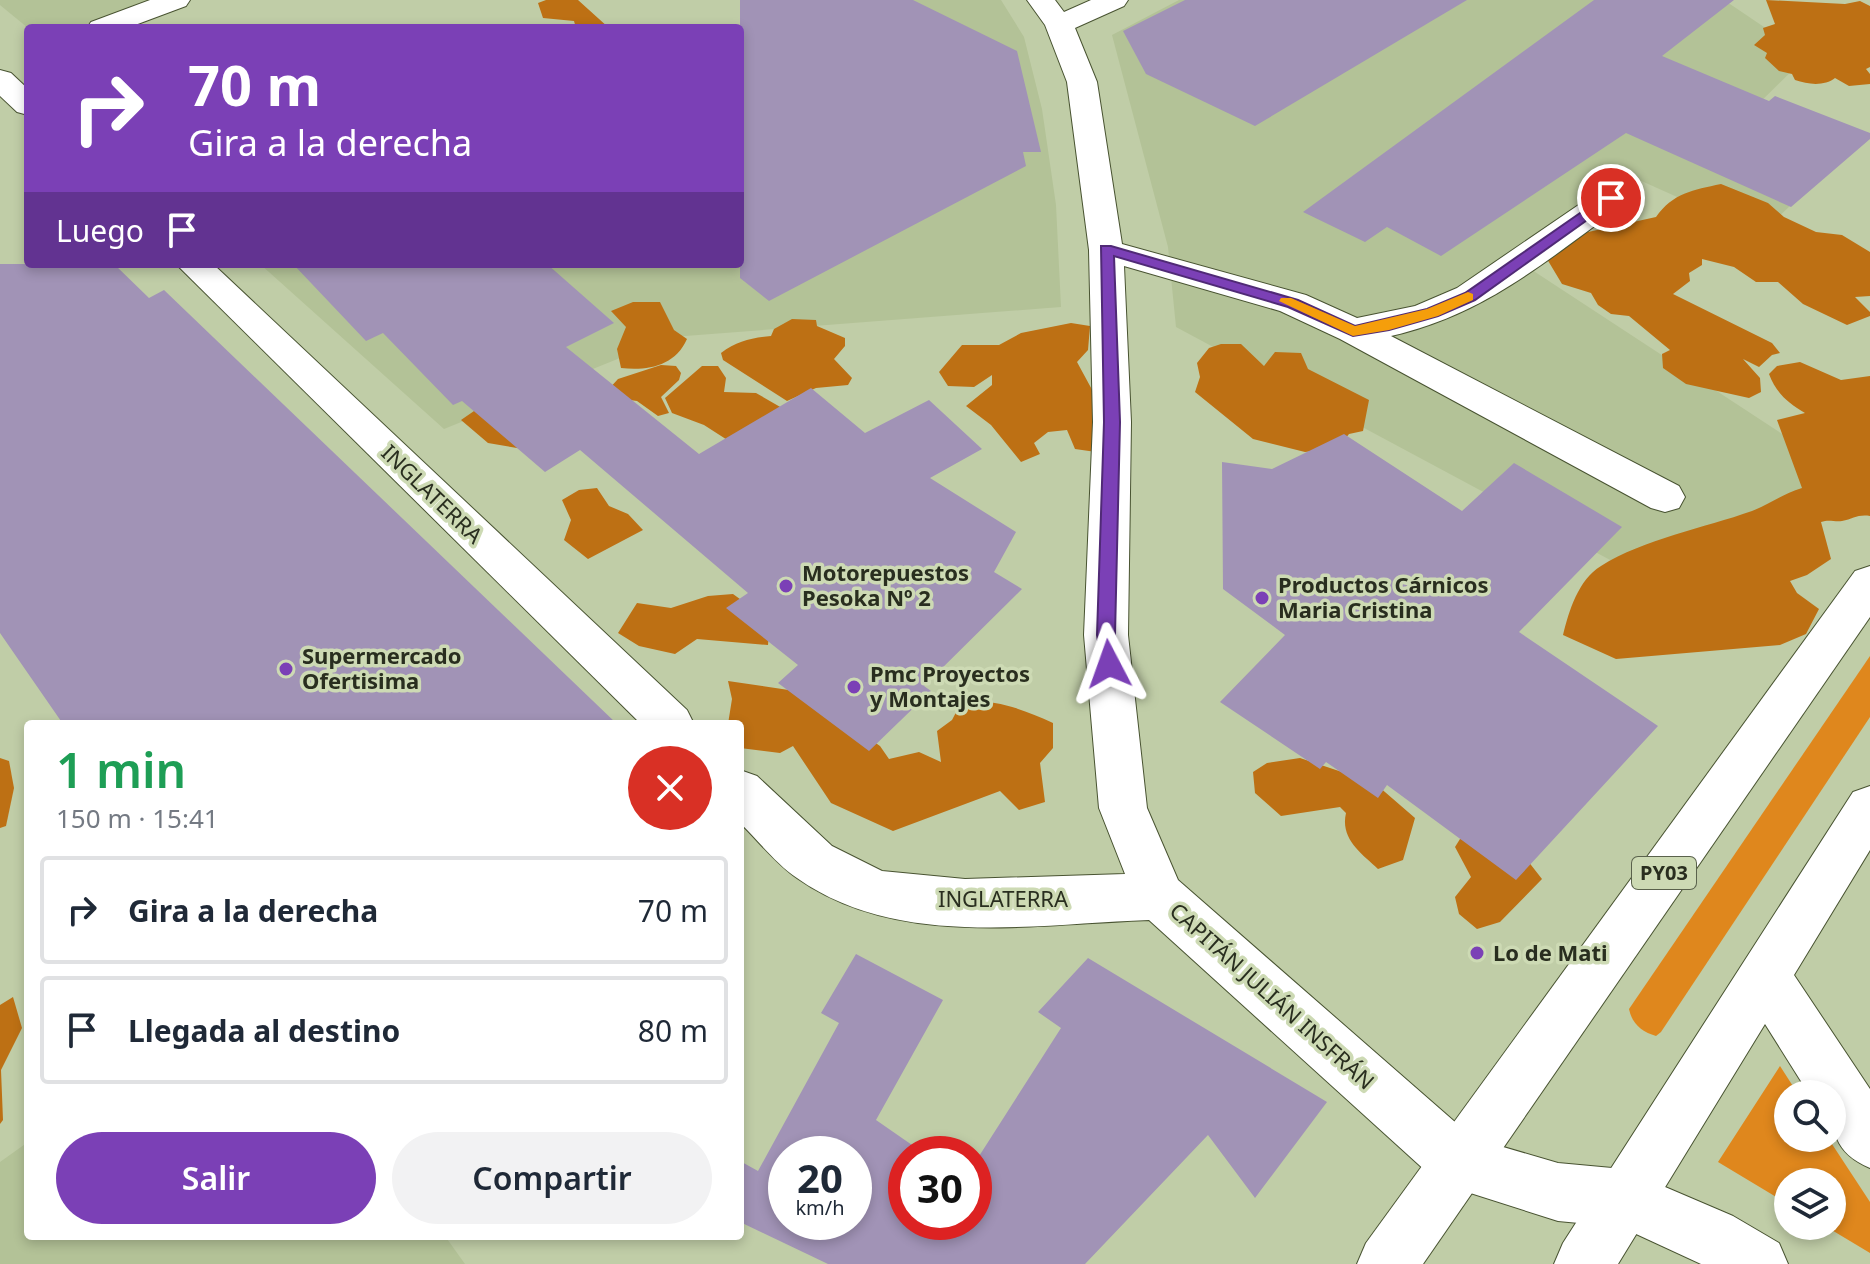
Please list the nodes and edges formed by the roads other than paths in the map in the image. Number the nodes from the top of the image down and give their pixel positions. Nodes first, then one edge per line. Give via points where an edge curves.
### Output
1 (176, 0) edge
2 (1114, 0) edge
3 (1050, 13) edge
4 (112, 24) edge
5 (5, 68) edge
6 (24, 99) edge
7 (1611, 198) dead end
8 (1106, 250) junction
9 (197, 268) edge
10 (1353, 331) junction
11 (1665, 497) dead end
12 (1870, 583) edge
13 (667, 720) edge
14 (744, 795) edge
15 (1870, 807) edge
16 (1159, 896) junction
17 (1764, 975) junction
18 (1870, 1139) edge
19 (1459, 1163) junction
20 (1623, 1198) junction
21 (1387, 1264) edge
22 (1584, 1264) edge
23 (1758, 1264) edge

1 - 4 main road
2 - 3 main road
3 - 8 main road, CAPITÁN JULIÁN INSFRÁN via 1082,82
5 - 6 main road
7 - 10 main road via 1470,296 1433,313
8 - 10 main road via 1293,303
8 - 16 main road, CAPITÁN JULIÁN INSFRÁN via 1112,422 1106,635 1123,808
9 - 13 main road, INGLATERRA
10 - 11 main road
12 - 19 main road, PY03
14 - 16 main road, INGLATERRA via 814,862 877,894 965,903
15 - 17 main road
16 - 19 main road, CAPITÁN JULIÁN INSFRÁN
17 - 18 main road
17 - 20 main road
19 - 20 main road via 1558,1192
19 - 21 main road, PY03
20 - 22 main road
20 - 23 main road via 1712,1237

